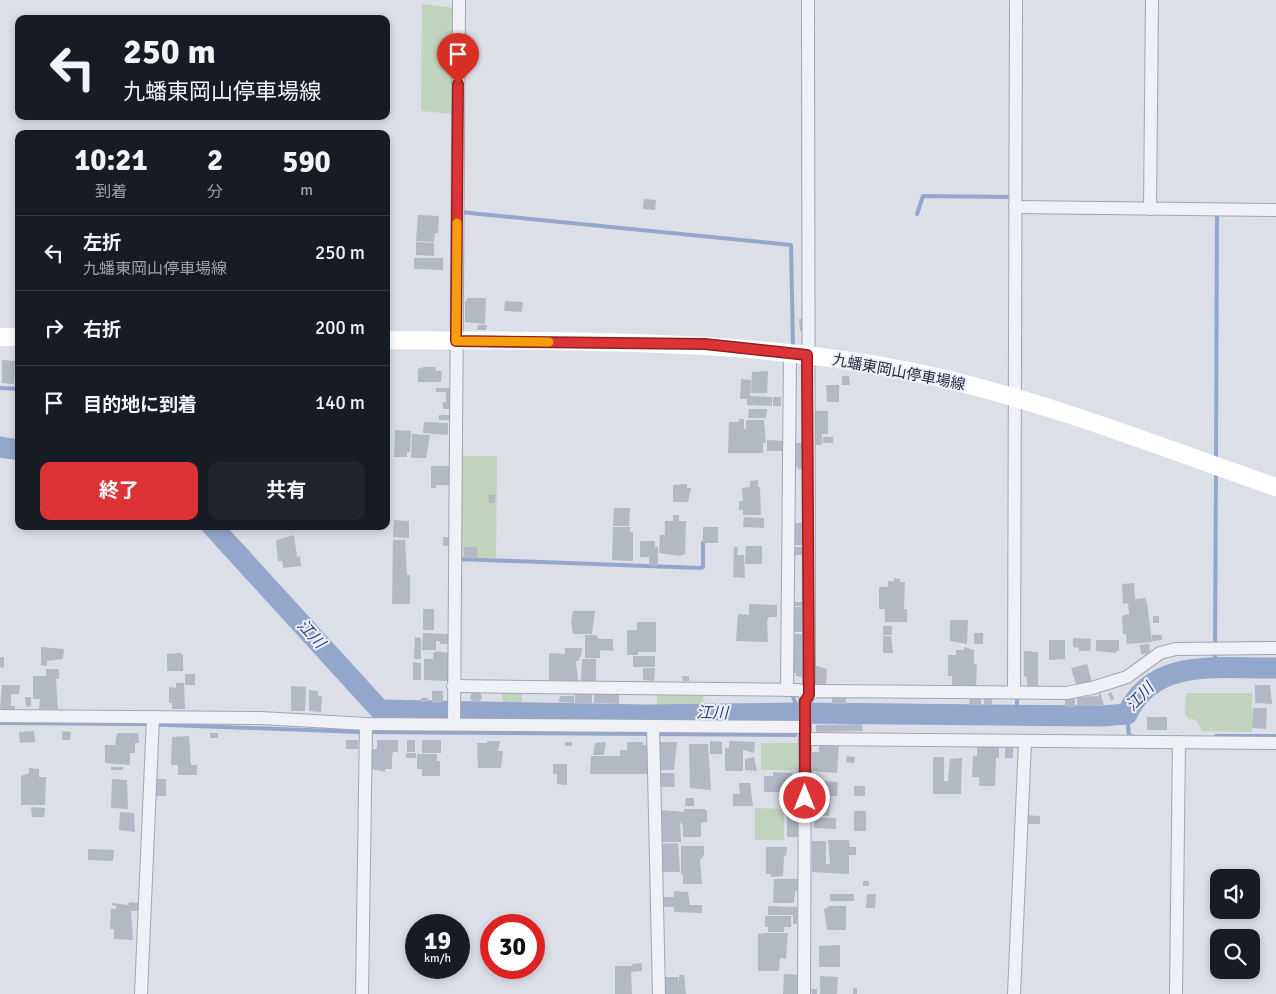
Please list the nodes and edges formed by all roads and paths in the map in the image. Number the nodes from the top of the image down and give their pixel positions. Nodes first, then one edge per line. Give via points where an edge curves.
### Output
1 (459, 0) edge
2 (808, 0) edge
3 (1016, 0) edge
4 (1152, 0) edge
5 (1150, 206) junction
6 (1018, 207) junction
7 (1276, 210) edge
8 (0, 337) edge
9 (15, 337) edge
10 (390, 340) edge
11 (456, 341) junction
12 (798, 354) junction
13 (1015, 398) junction
14 (1276, 487) edge
15 (1276, 648) edge
16 (455, 689) junction
17 (791, 690) junction
18 (1014, 692) junction
19 (807, 698) junction
20 (0, 716) edge
21 (153, 722) junction
22 (454, 724) junction
23 (805, 729) junction
24 (366, 730) junction
25 (654, 731) junction
26 (1025, 741) junction
27 (1179, 742) junction
28 (1276, 743) edge
29 (141, 994) edge
30 (362, 994) edge
31 (659, 994) edge
32 (804, 994) edge
33 (1014, 994) edge
34 (1176, 994) edge

1 - 11 street
2 - 12 street via 809,345
3 - 6 street
4 - 5 street
5 - 6 street
5 - 7 street
6 - 13 street
8 - 9 main road
10 - 11 main road, 九蟠東岡山停車場線
11 - 12 main road, 九蟠東岡山停車場線 via 705,344
11 - 16 street
12 - 13 main road, 九蟠東岡山停車場線 via 940,378
12 - 17 street
12 - 19 street
13 - 14 main road, 九蟠東岡山停車場線
13 - 18 street
15 - 18 street via 1176,649 1160,653 1127,677 1099,686 1066,693
16 - 17 street
16 - 22 street
17 - 19 street
18 - 19 street via 816,691
19 - 23 street
20 - 21 street
21 - 24 street via 261,718
21 - 29 street
22 - 24 street
22 - 25 street
23 - 25 street
23 - 26 street
23 - 32 street
24 - 30 street
25 - 31 street
26 - 27 street
26 - 33 street
27 - 28 street
27 - 34 street

